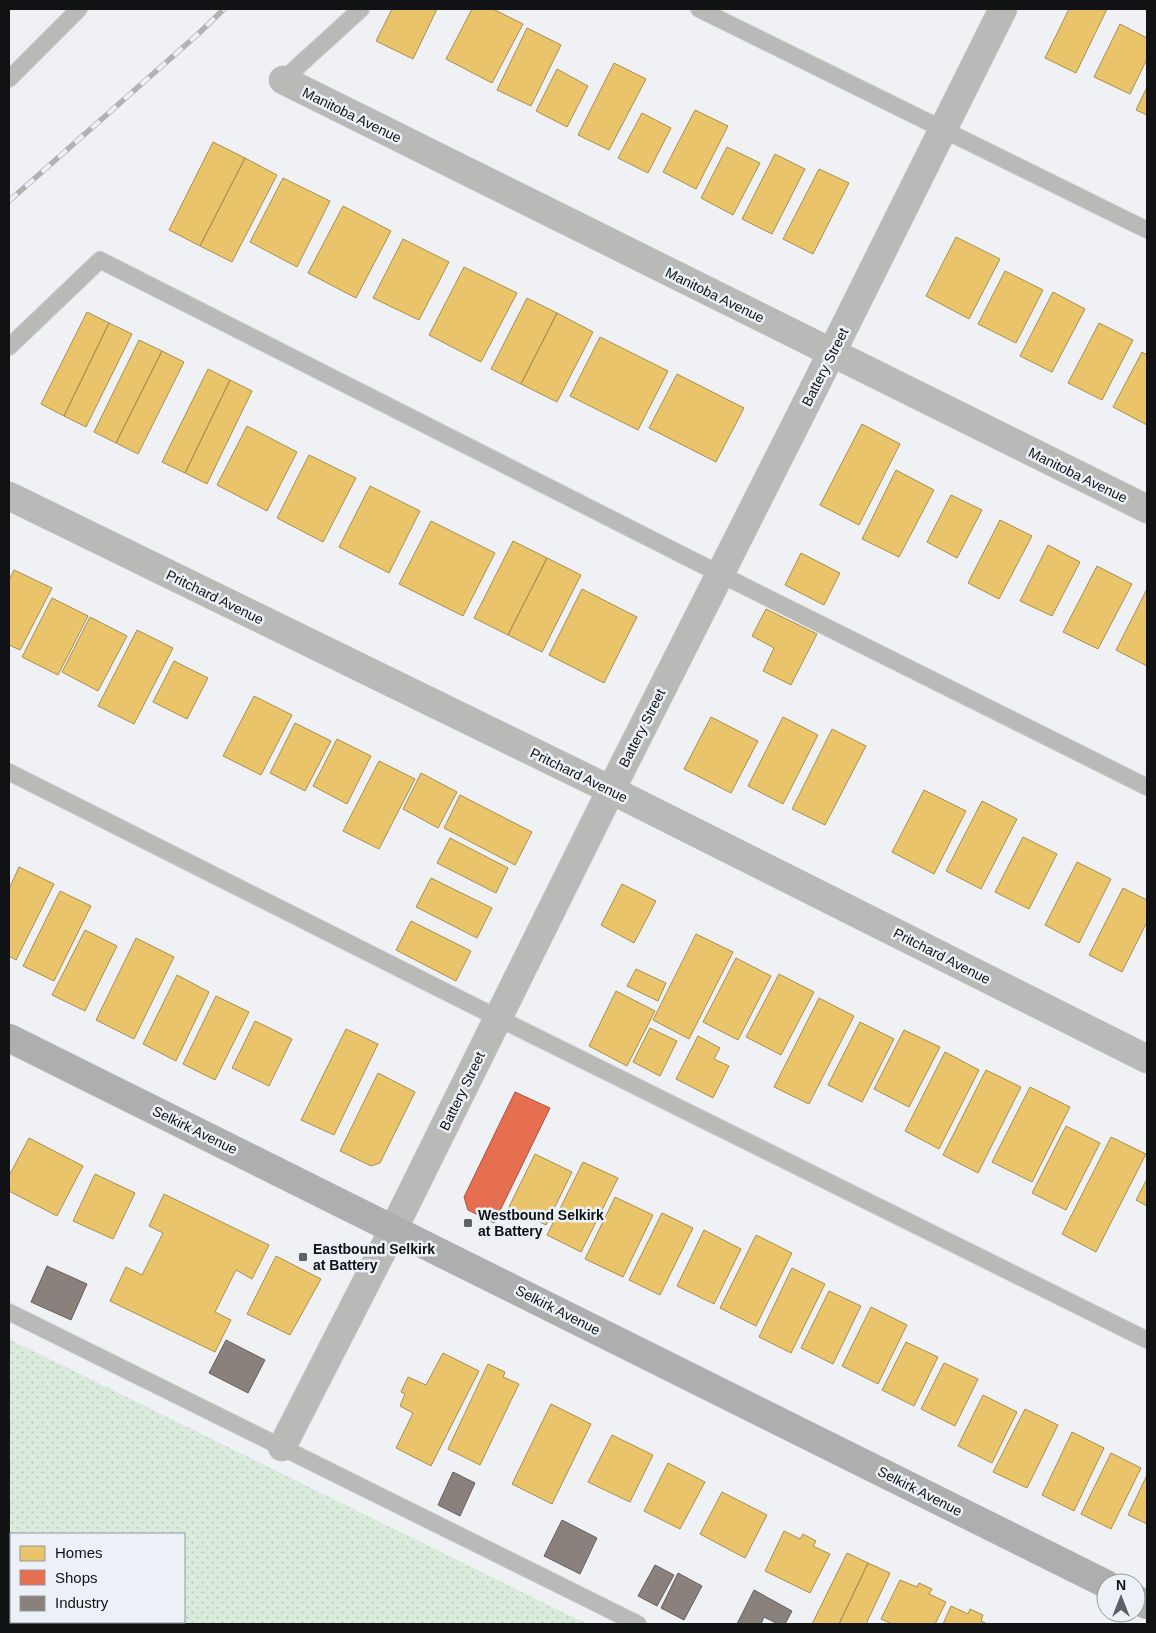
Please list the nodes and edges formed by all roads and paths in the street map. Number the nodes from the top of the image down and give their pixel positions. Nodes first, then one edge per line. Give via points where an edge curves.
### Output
1 (79, 9) edge
2 (361, 9) edge
3 (699, 9) edge
4 (1002, 9) edge
5 (9, 79) edge
6 (283, 80) joint
7 (942, 128) junction
8 (1147, 230) edge
9 (9, 347) edge
10 (832, 352) junction
11 (9, 496) edge
12 (1147, 509) edge
13 (720, 574) junction
14 (9, 772) edge
15 (1147, 787) edge
16 (611, 790) junction
17 (498, 1017) junction
18 (9, 1038) edge
19 (1147, 1059) edge
20 (394, 1228) junction
21 (9, 1312) edge
22 (1147, 1340) edge
23 (282, 1448) junction
24 (1096, 1579) edge
25 (638, 1624) edge

1 - 5 lane
2 - 6 lane
3 - 7 lane
4 - 7 street, Battery Street
6 - 10 street, Manitoba Avenue
7 - 8 lane
7 - 10 street, Battery Street
9 - 13 lane via 100,260
10 - 12 street, Manitoba Avenue
10 - 13 street, Battery Street
11 - 16 street, Pritchard Avenue
13 - 15 lane
13 - 16 street, Battery Street
14 - 17 lane
16 - 17 street, Battery Street
16 - 19 street, Pritchard Avenue
17 - 20 street, Battery Street
17 - 22 lane
18 - 20 main road, Selkirk Avenue
20 - 23 street, Battery Street
20 - 24 main road, Selkirk Avenue
21 - 23 lane
23 - 25 lane

